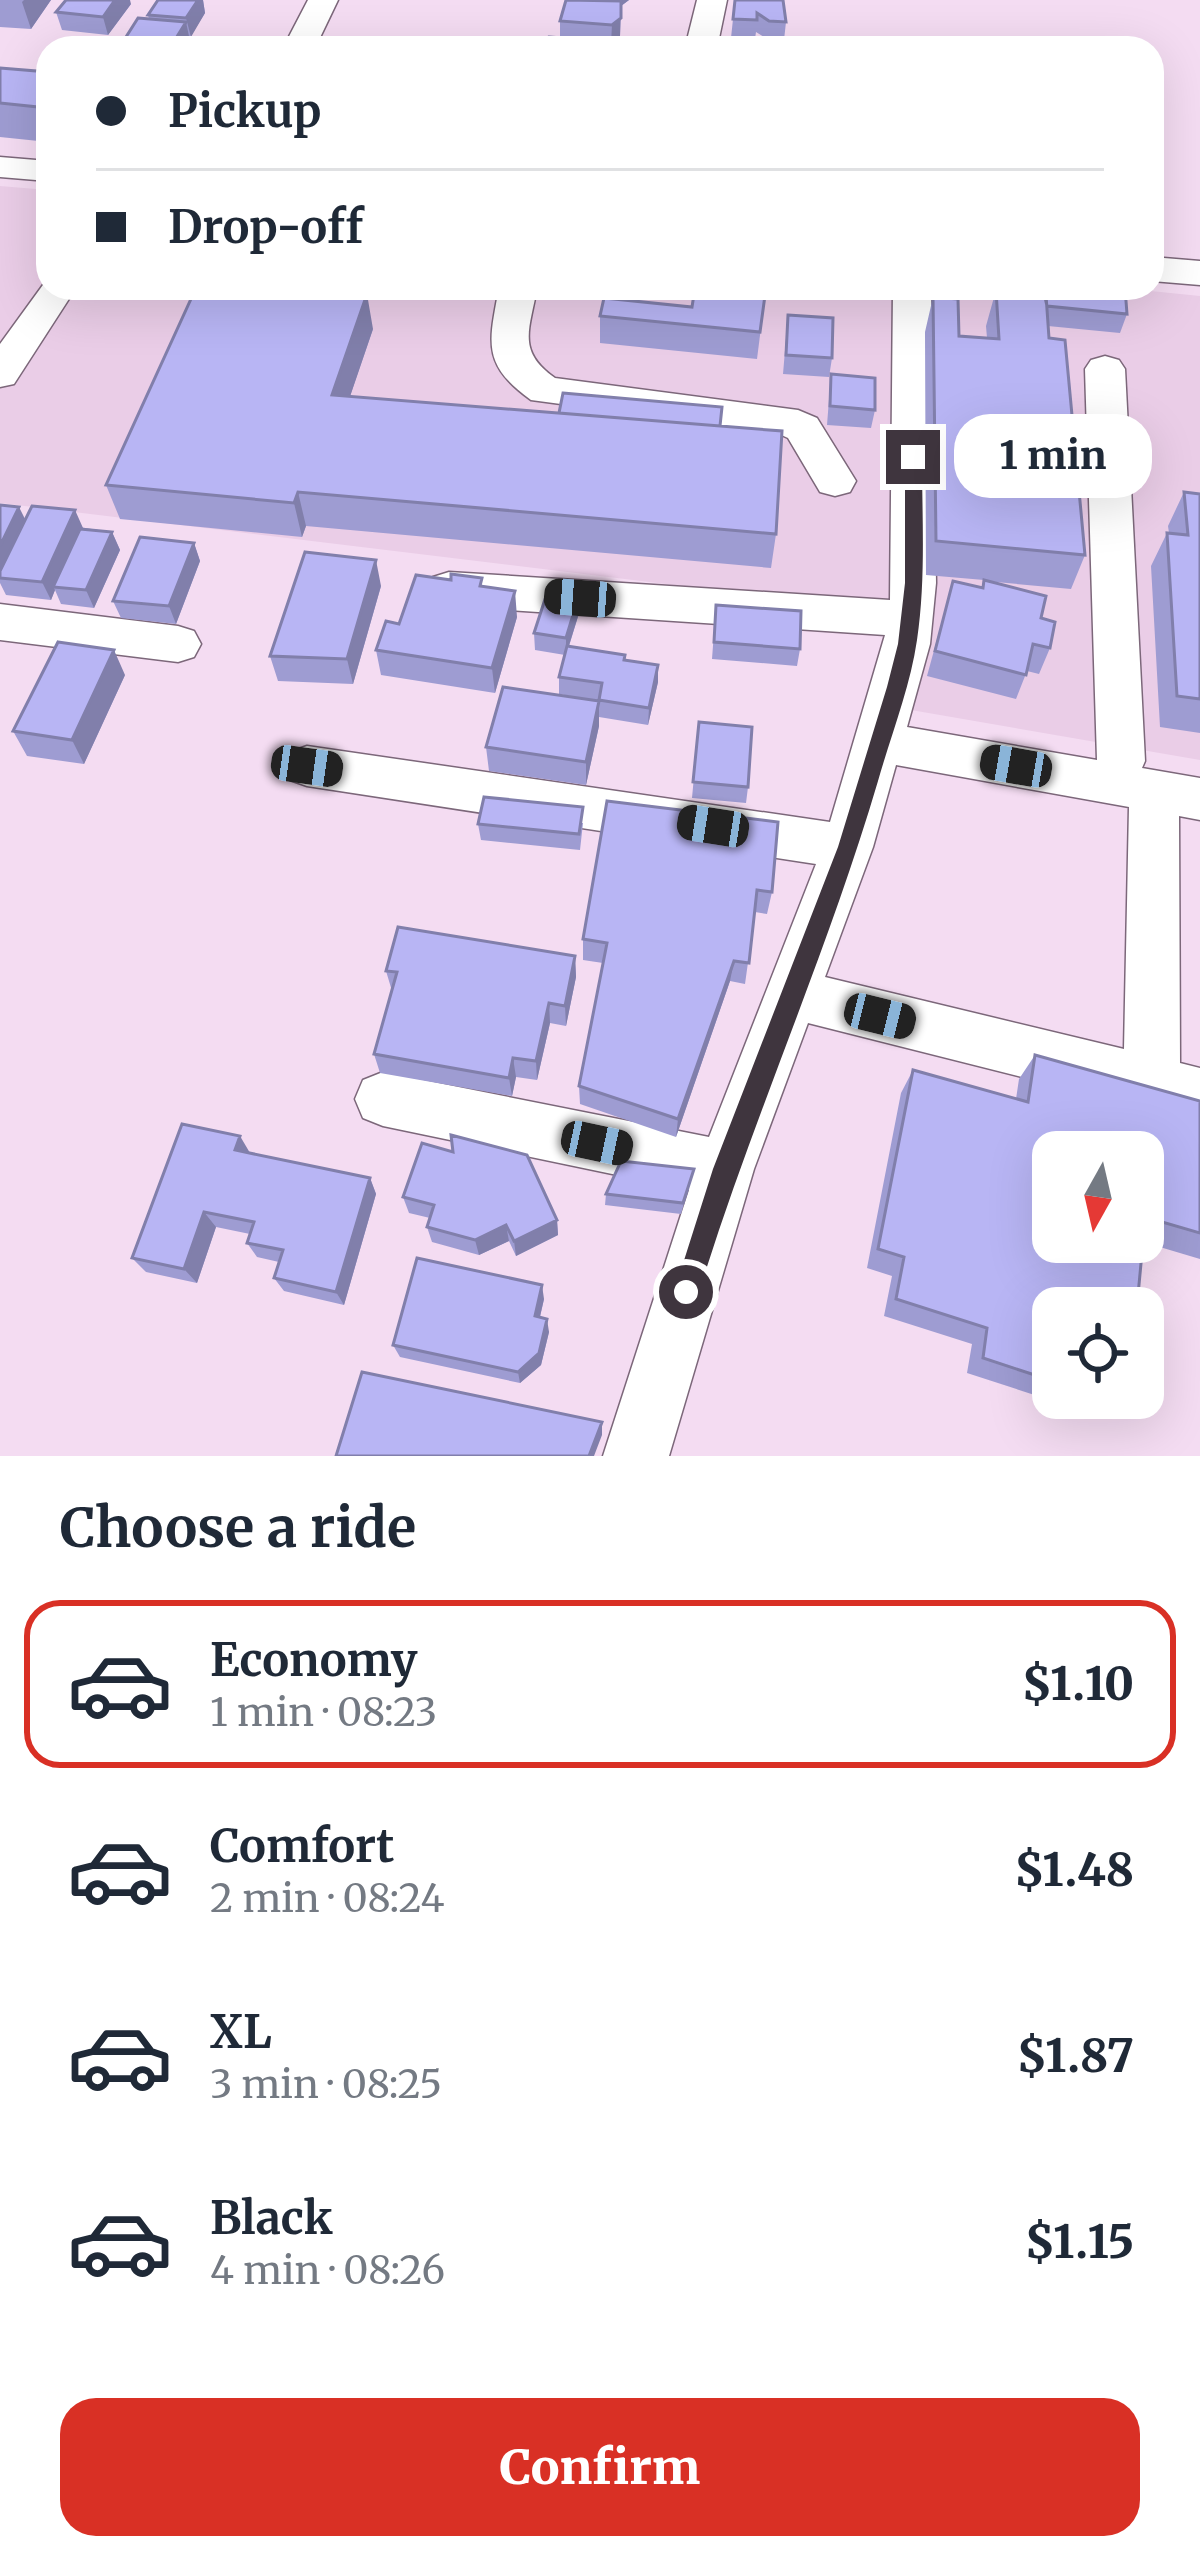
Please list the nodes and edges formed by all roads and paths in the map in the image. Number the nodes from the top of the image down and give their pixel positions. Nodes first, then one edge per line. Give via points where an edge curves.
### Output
1 (323, 0) edge
2 (712, 0) edge
3 (305, 36) edge
4 (704, 36) edge
5 (0, 167) edge
6 (36, 170) edge
7 (1164, 270) edge
8 (1200, 273) edge
9 (49, 300) edge
10 (516, 300) edge
11 (912, 300) edge
12 (1105, 369) dead end
13 (0, 374) edge
14 (835, 481) dead end
15 (439, 588) edge
16 (911, 620) junction
17 (0, 622) edge
18 (178, 644) dead end
19 (883, 730) junction
20 (307, 766) dead end
21 (1169, 781) edge
22 (848, 847) junction
23 (789, 993) junction
24 (1176, 1089) edge
25 (383, 1099) dead end
26 (725, 1169) junction
27 (635, 1456) edge

1 - 3 street
2 - 4 street
5 - 6 street
7 - 8 street
9 - 13 street
10 - 14 street via 508,354 514,371 544,390 784,420 803,428
11 - 16 street
12 - 21 street
15 - 16 street
16 - 19 street
17 - 18 street
19 - 21 street
19 - 22 street
20 - 22 street
21 - 24 street
22 - 23 street
23 - 24 street
23 - 26 street
25 - 26 street
26 - 27 street

